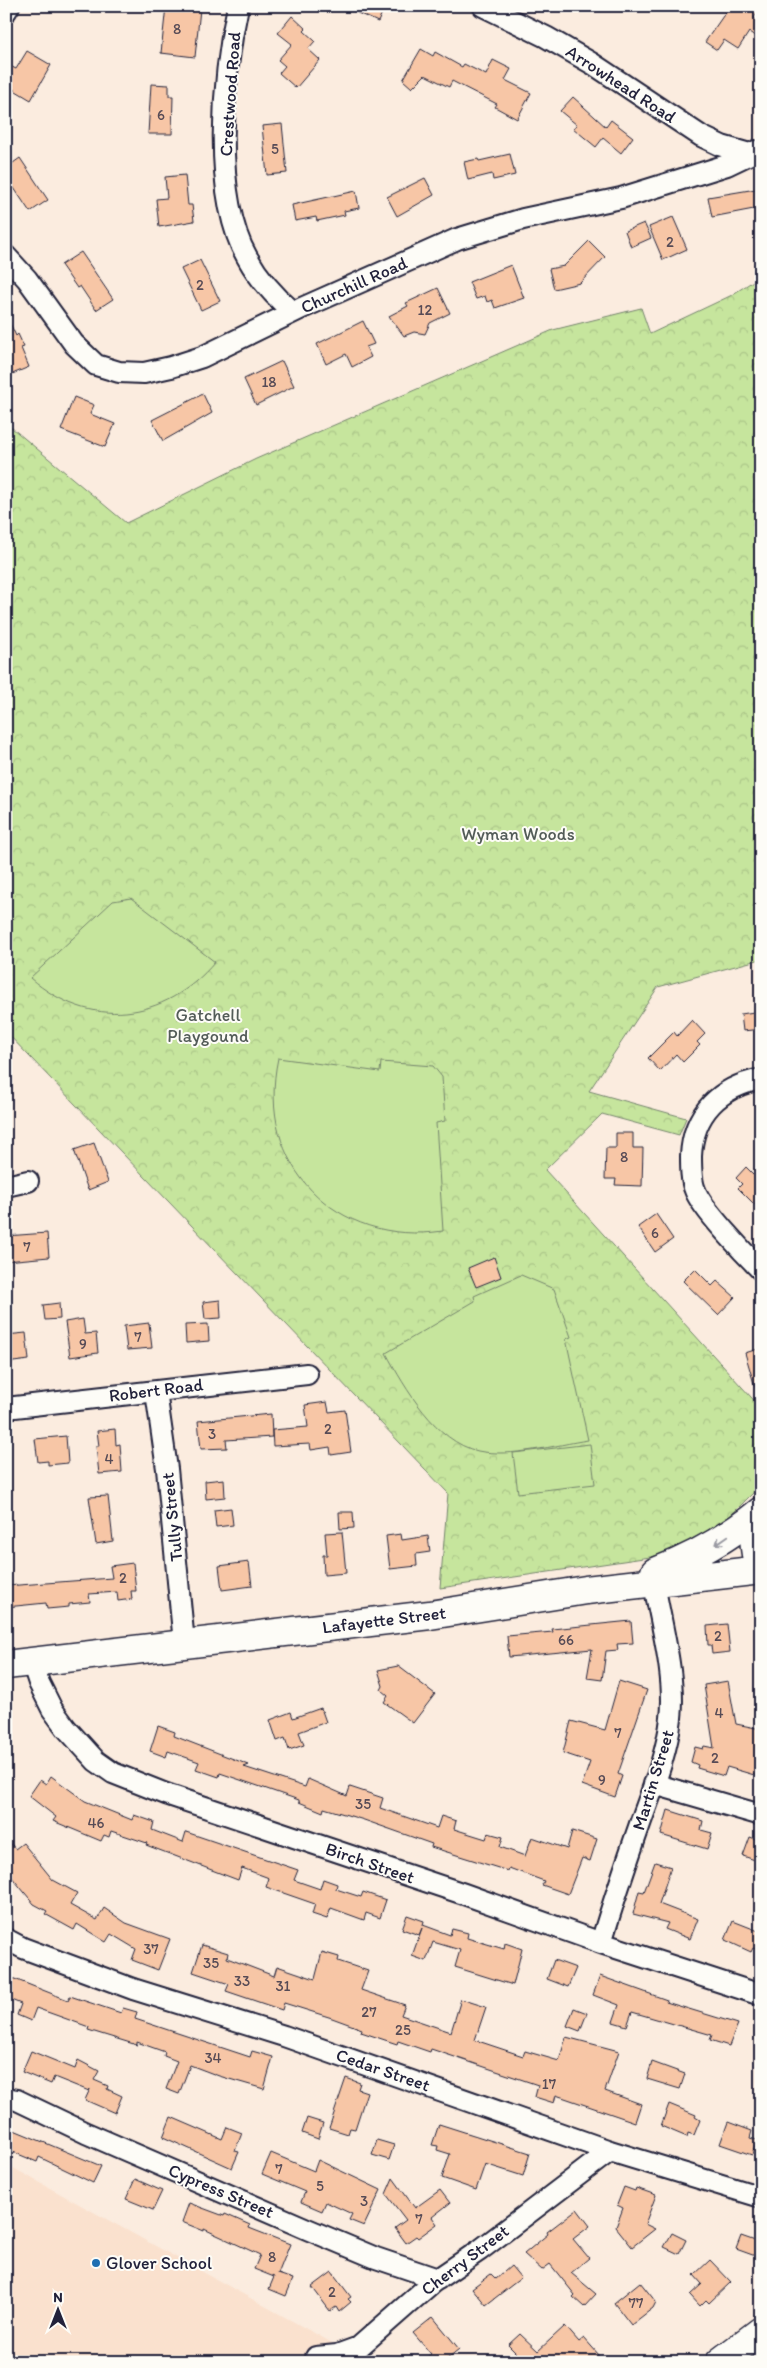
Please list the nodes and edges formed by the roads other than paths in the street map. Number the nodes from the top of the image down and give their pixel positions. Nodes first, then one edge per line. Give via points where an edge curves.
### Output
1 (9, 6) edge
2 (238, 6) edge
3 (483, 6) edge
4 (6, 11) edge
5 (756, 152) edge
6 (6, 256) edge
7 (293, 312) junction
8 (761, 1079) edge
9 (28, 1181) dead end
10 (6, 1186) edge
11 (761, 1270) edge
12 (307, 1374) dead end
13 (156, 1392) junction
14 (6, 1408) edge
15 (761, 1512) edge
16 (760, 1569) edge
17 (654, 1583) junction
18 (602, 1589) junction
19 (184, 1643) junction
20 (19, 1663) edge
21 (654, 1784) junction
22 (761, 1815) edge
23 (6, 1939) edge
24 (601, 1944) junction
25 (761, 1995) edge
26 (6, 2098) edge
27 (610, 2151) junction
28 (761, 2197) edge
29 (438, 2279) junction
30 (761, 2330) edge
31 (316, 2357) dead end
32 (720, 2362) edge

1 - 4 street
2 - 7 street, Crestwood Road via 224,130 230,201 236,232 246,256 271,292
3 - 5 street, Arrowhead Road via 593,64 701,136 722,146
5 - 7 street, Churchill Road via 621,198 480,231
6 - 7 street, Churchill Road via 27,279 74,344 96,365 119,372 144,373 171,368 202,357
8 - 11 street via 732,1088 706,1108 696,1126 691,1164 695,1191
9 - 10 street
12 - 13 street, Robert Road
13 - 14 street, Robert Road
13 - 19 street, Tully Street
15 - 16 main road via 753,1548
15 -> 18 main road via 716,1545 688,1560
16 - 17 main road, Lafayette Street
17 - 18 main road, Lafayette Street
17 - 21 street, Martin Street via 672,1698 666,1744
18 - 19 main road, Lafayette Street via 430,1615
19 - 20 main road, Lafayette Street
20 - 24 street, Birch Street via 39,1683 57,1715 81,1747 113,1773
21 - 22 street
21 - 24 street, Martin Street
23 - 27 street, Cedar Street via 133,1989 293,2039
24 - 25 street, Birch Street
26 - 29 street, Cypress Street via 376,2258
27 - 28 street, Cedar Street
27 - 29 street, Cherry Street
29 - 31 street, Cherry Street via 359,2347 337,2355
30 - 32 main road

